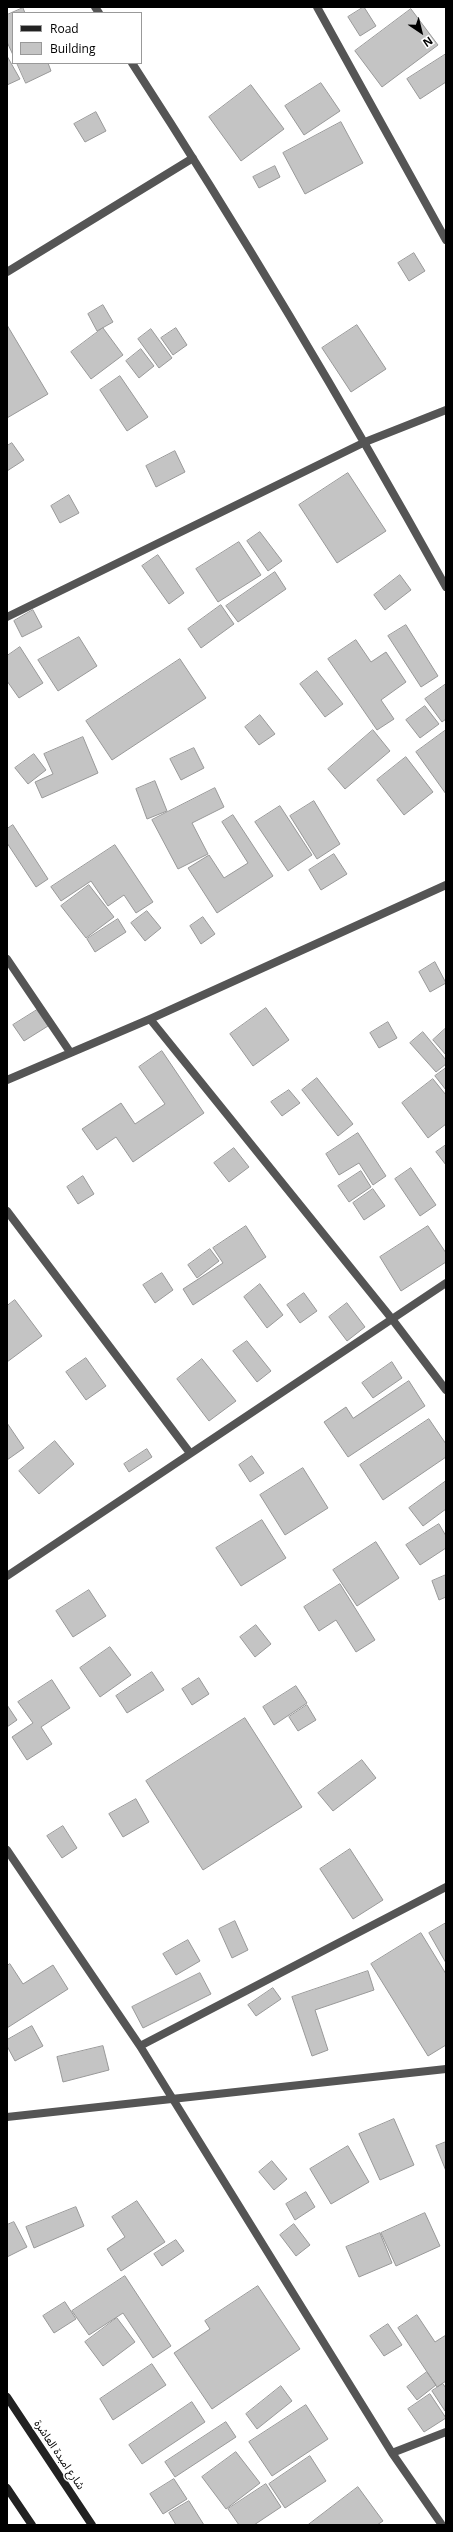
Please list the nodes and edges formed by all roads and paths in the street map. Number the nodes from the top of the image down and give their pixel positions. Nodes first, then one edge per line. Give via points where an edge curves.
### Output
1 (317, 7) edge
2 (133, 64) edge
3 (193, 158) junction
4 (446, 240) edge
5 (7, 272) edge
6 (446, 410) edge
7 (365, 442) junction
8 (446, 587) edge
9 (7, 617) edge
10 (446, 885) edge
11 (7, 959) edge
12 (150, 1019) junction
13 (70, 1052) junction
14 (7, 1080) edge
15 (7, 1211) edge
16 (446, 1283) edge
17 (392, 1319) junction
18 (446, 1390) edge
19 (190, 1453) junction
20 (7, 1576) edge
21 (7, 1850) edge
22 (446, 1887) edge
23 (140, 2046) junction
24 (446, 2069) edge
25 (173, 2100) junction
26 (7, 2117) edge
27 (7, 2397) edge
28 (446, 2432) edge
29 (392, 2453) junction
30 (7, 2488) edge
31 (32, 2525) edge
32 (92, 2525) edge
33 (442, 2525) edge

1 - 4 street
2 - 3 street
3 - 5 street
3 - 7 street
6 - 7 street
7 - 8 street
7 - 9 street
10 - 12 street
11 - 13 street
12 - 13 street
12 - 17 street
13 - 14 street
15 - 19 street
16 - 17 street
17 - 18 street
17 - 19 street
19 - 20 street
21 - 23 street
22 - 23 street
23 - 25 street
24 - 25 street
25 - 26 street
25 - 29 street
27 - 32 main road, شارع امبدة العاشرة
28 - 29 street
29 - 33 street
30 - 31 main road

